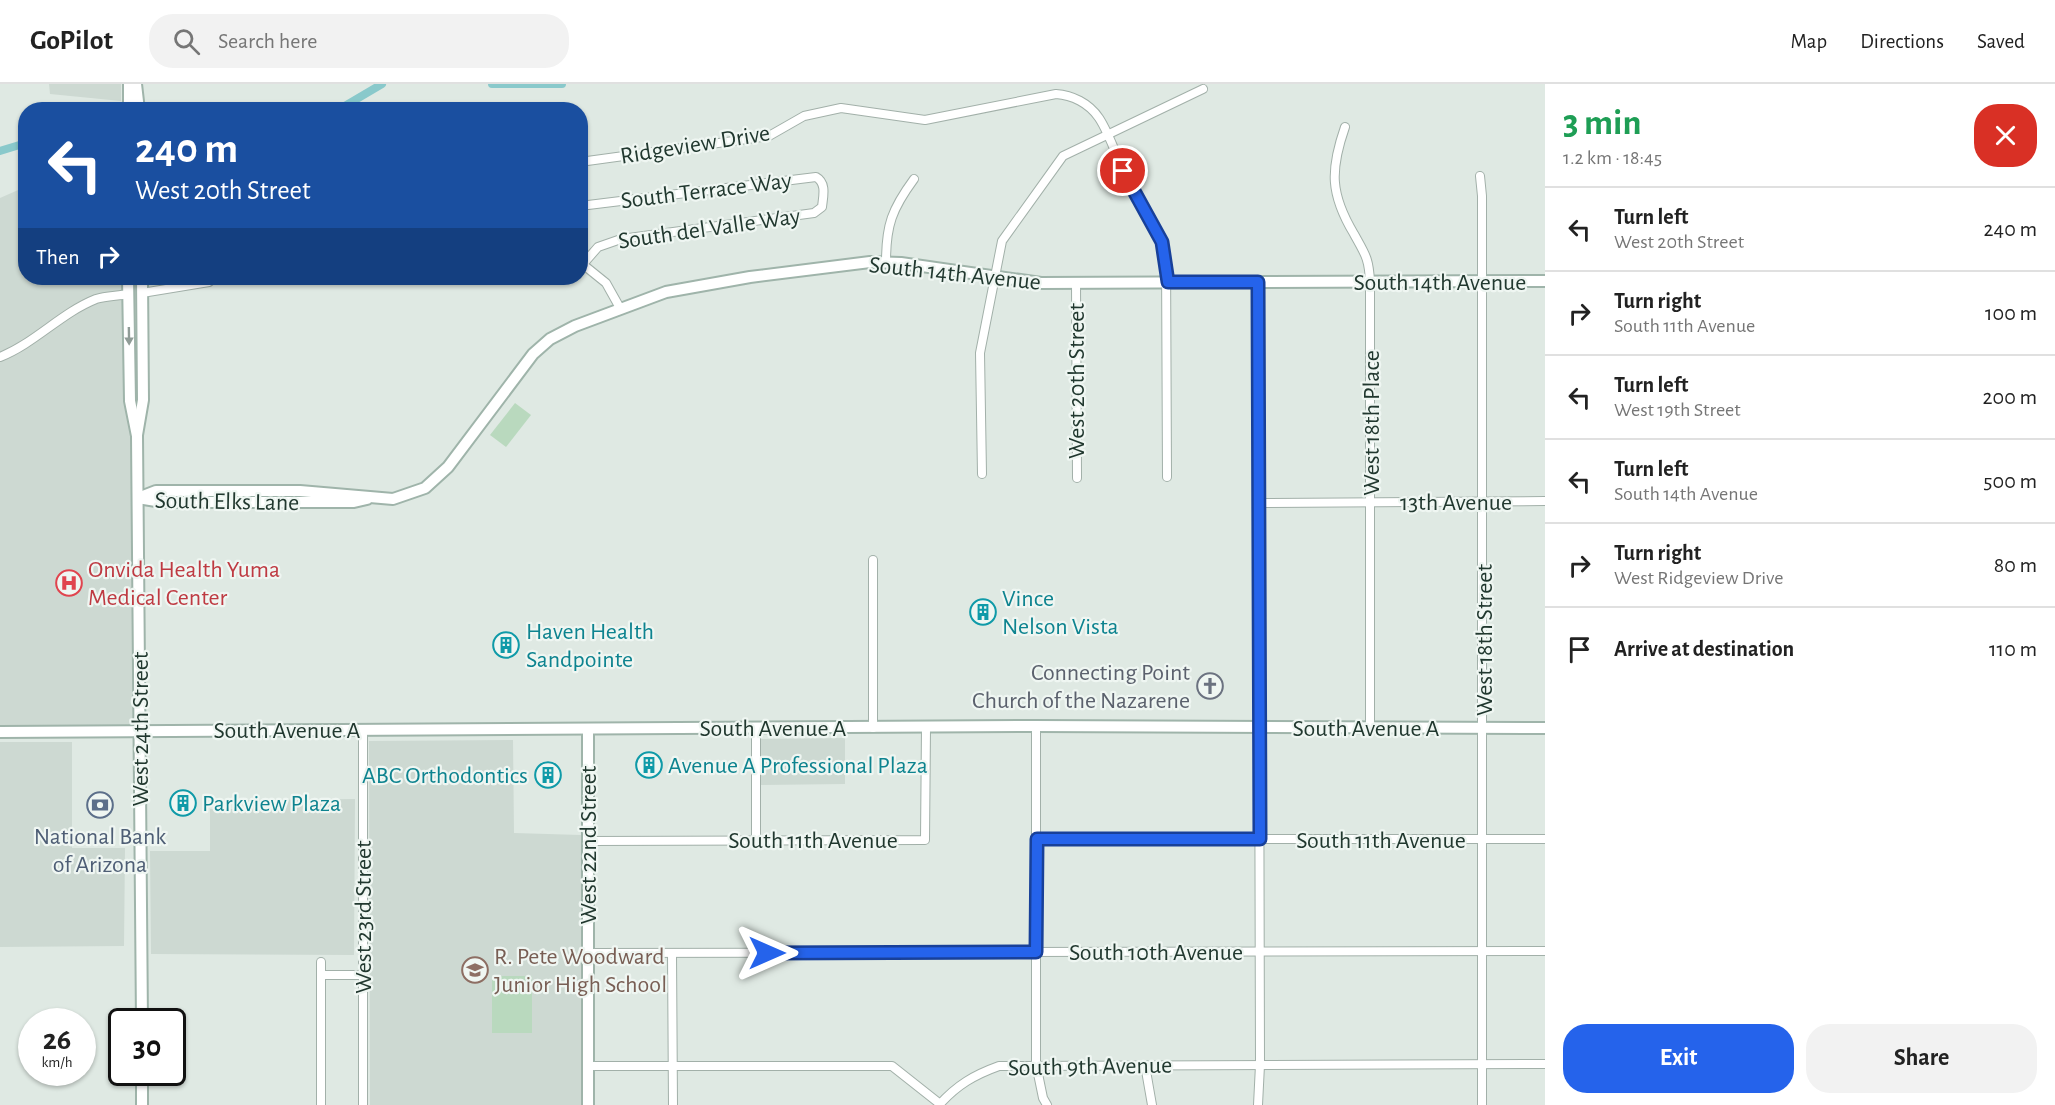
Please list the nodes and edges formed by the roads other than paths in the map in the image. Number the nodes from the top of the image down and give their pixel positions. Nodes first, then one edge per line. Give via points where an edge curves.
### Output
1 (129, 84) edge
2 (136, 84) edge
3 (141, 84) edge
4 (1203, 89) dead end
5 (129, 102) edge
6 (139, 102) edge
7 (140, 102) edge
8 (1345, 127) dead end
9 (1106, 134) junction
10 (588, 161) edge
11 (1480, 176) dead end
12 (914, 179) dead end
13 (824, 190) joint
14 (588, 205) edge
15 (588, 256) edge
16 (886, 262) junction
17 (588, 267) edge
18 (995, 277) junction
19 (1483, 281) junction
20 (1545, 281) edge
21 (1168, 282) junction
22 (1258, 282) junction
23 (1370, 282) junction
24 (1076, 283) junction
25 (128, 285) edge
26 (142, 285) edge
27 (191, 285) edge
28 (142, 293) junction
29 (128, 294) junction
30 (620, 308) junction
31 (0, 357) edge
32 (137, 436) junction
33 (982, 474) dead end
34 (1167, 477) dead end
35 (1077, 478) dead end
36 (413, 494) joint
37 (138, 498) junction
38 (1545, 501) edge
39 (1371, 502) junction
40 (1484, 502) junction
41 (1258, 503) junction
42 (873, 560) dead end
43 (1036, 726) junction
44 (873, 728) junction
45 (926, 728) junction
46 (1259, 728) junction
47 (1483, 728) junction
48 (1545, 728) edge
49 (588, 729) junction
50 (756, 729) junction
51 (1370, 729) junction
52 (140, 730) junction
53 (363, 730) junction
54 (0, 732) edge
55 (1037, 839) junction
56 (1260, 839) junction
57 (1545, 839) edge
58 (756, 840) junction
59 (1483, 840) junction
60 (589, 841) junction
61 (1482, 951) junction
62 (1545, 951) edge
63 (1036, 952) junction
64 (1260, 952) junction
65 (588, 953) junction
66 (672, 954) junction
67 (321, 962) dead end
68 (321, 975) junction
69 (362, 975) junction
70 (142, 1008) edge
71 (1036, 1064) junction
72 (1482, 1064) junction
73 (1545, 1064) edge
74 (673, 1065) junction
75 (1144, 1065) junction
76 (1260, 1065) junction
77 (588, 1066) junction
78 (142, 1086) edge
79 (142, 1105) edge
80 (321, 1105) edge
81 (363, 1105) edge
82 (588, 1105) edge
83 (672, 1105) edge
84 (939, 1105) edge
85 (1047, 1105) edge
86 (1152, 1105) edge
87 (1258, 1105) edge
88 (1482, 1105) edge

1 - 5 main road
2 - 6 main road
3 - 7 main road
4 - 9 street
8 - 23 street, West 18th Place via 1334,163 1336,197 1366,253
9 - 10 street, Ridgeview Drive via 1099,117 1084,103 1068,94 1056,94 925,120 841,108 804,116 769,136
9 - 18 street via 1063,156 1002,241
9 - 21 street, Ridgeview Drive via 1162,242
11 - 19 street, West 18th Street
12 - 16 street via 888,224
13 - 14 street, South Terrace Way via 816,177
13 - 15 street, South del Valle Way via 822,207 814,213 621,239 598,247
16 - 18 main road, South 14th Avenue
16 - 30 main road, South 14th Avenue via 688,286
17 - 30 street via 606,283
18 - 24 main road, South 14th Avenue
18 - 33 street via 980,353
19 - 20 main road, South 14th Avenue
19 - 23 main road, South 14th Avenue
19 - 40 street, West 18th Street
21 - 22 main road, South 14th Avenue
21 - 24 main road, South 14th Avenue
21 - 34 street, Ridgeview Drive
22 - 23 main road, South 14th Avenue
22 - 41 street
23 - 39 street, West 18th Place
24 - 35 street, West 20th Street
25 - 29 main road, West 24th Street
26 - 28 main road, West 24th Street
27 - 28 street
28 - 29 main road
28 - 32 main road, West 24th Street via 143,400
29 - 31 street via 97,299 68,314 21,349
29 -> 32 main road, West 24th Street via 130,401
30 - 36 main road, South 14th Avenue via 558,334 541,346 437,479
32 - 37 main road, West 24th Street
36 - 37 main road, South Elks Lane via 354,502 162,502
37 - 52 main road, West 24th Street
38 - 40 street, 13th Avenue
39 - 40 street, 13th Avenue
39 - 41 street, 13th Avenue
39 - 51 street, West 18th Place
40 - 47 street, West 18th Street
41 - 46 street
42 - 44 street
43 - 45 main road, South Avenue A
43 - 46 main road, South Avenue A
43 - 55 street
44 - 45 main road, South Avenue A
44 - 50 main road, South Avenue A
45 - 58 street, South 11th Avenue via 925,840
46 - 51 main road, South Avenue A
46 - 56 street
47 - 48 main road, South Avenue A
47 - 51 main road, South Avenue A
47 - 59 street, West 18th Street
49 - 50 main road, South Avenue A
49 - 53 main road, South Avenue A
49 - 60 main road, West 22nd Street
50 - 58 street
52 - 53 main road, South Avenue A
52 - 54 main road, South Avenue A
52 - 70 main road, West 24th Street
53 - 69 street, West 23rd Street
55 - 56 street, South 11th Avenue
55 - 63 street
56 - 59 street, South 11th Avenue
56 - 64 street
57 - 59 street, South 11th Avenue
58 - 60 street, South 11th Avenue
59 - 61 street, West 18th Street
60 - 65 main road, West 22nd Street
61 - 62 street, South 10th Avenue
61 - 64 street, South 10th Avenue
61 - 72 street, West 18th Street
63 - 64 street, South 10th Avenue
63 - 66 street, South 10th Avenue
63 - 71 street
64 - 76 street
65 - 66 street, South 10th Avenue
65 - 77 main road, West 22nd Street
66 - 74 street
67 - 68 street
68 - 69 street
68 - 80 street
69 - 81 street, West 23rd Street
71 - 75 street, South 9th Avenue
71 - 84 street, South 9th Avenue via 999,1066 975,1074
71 - 85 street
72 - 73 street, South 9th Avenue
72 - 76 street, South 9th Avenue
72 - 88 street, West 18th Street
74 - 77 street, South 9th Avenue
74 - 83 street
74 - 84 street, South 9th Avenue via 892,1066
75 - 76 street, South 9th Avenue
75 - 86 street
76 - 87 street
77 - 82 main road, West 22nd Street
78 - 79 main road

